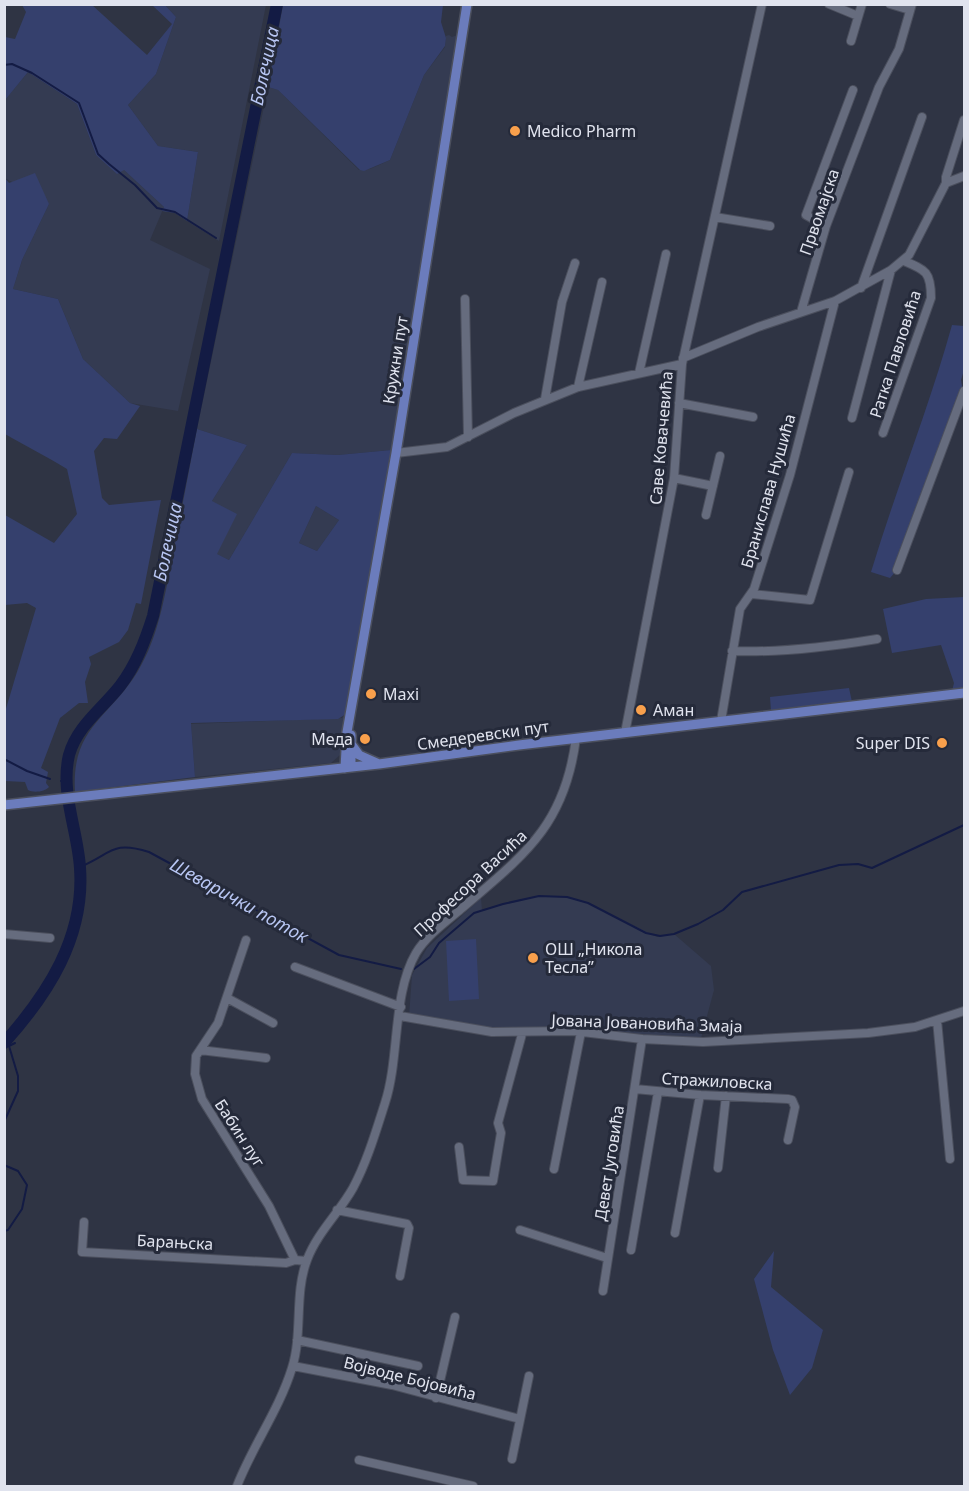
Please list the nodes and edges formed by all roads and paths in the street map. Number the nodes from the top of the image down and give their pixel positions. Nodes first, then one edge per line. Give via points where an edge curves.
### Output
1 (467, 4) edge
2 (762, 4) edge
3 (829, 4) edge
4 (862, 4) edge
5 (890, 4) edge
6 (911, 7) edge
7 (858, 16) junction
8 (851, 41) dead end
9 (853, 90) dead end
10 (922, 117) dead end
11 (964, 120) edge
12 (964, 176) edge
13 (946, 183) junction
14 (715, 217) junction
15 (770, 226) dead end
16 (826, 226) junction
17 (666, 254) dead end
18 (904, 261) junction
19 (574, 263) dead end
20 (891, 270) junction
21 (602, 282) dead end
22 (861, 288) junction
23 (465, 299) dead end
24 (835, 301) junction
25 (801, 312) junction
26 (683, 361) junction
27 (639, 373) junction
28 (579, 387) junction
29 (964, 391) edge
30 (545, 399) junction
31 (679, 403) junction
32 (753, 417) dead end
33 (852, 418) dead end
34 (884, 433) dead end
35 (468, 437) junction
36 (396, 453) junction
37 (720, 456) dead end
38 (849, 472) dead end
39 (674, 478) junction
40 (713, 486) junction
41 (706, 515) dead end
42 (897, 570) dead end
43 (752, 594) junction
44 (877, 639) dead end
45 (732, 651) junction
46 (964, 693) edge
47 (721, 721) junction
48 (625, 733) junction
49 (576, 738) junction
50 (348, 746) junction
51 (379, 764) junction
52 (348, 768) junction
53 (327, 770) junction
54 (4, 805) edge
55 (4, 934) edge
56 (50, 938) dead end
57 (246, 940) dead end
58 (295, 967) dead end
59 (227, 998) junction
60 (964, 1011) edge
61 (400, 1012) junction
62 (937, 1020) junction
63 (273, 1023) dead end
64 (581, 1032) junction
65 (522, 1034) junction
66 (642, 1039) junction
67 (200, 1050) junction
68 (266, 1058) dead end
69 (635, 1089) junction
70 (658, 1092) junction
71 (700, 1095) junction
72 (726, 1096) junction
73 (788, 1140) dead end
74 (459, 1147) dead end
75 (950, 1159) dead end
76 (718, 1168) dead end
77 (554, 1169) dead end
78 (337, 1210) junction
79 (84, 1222) dead end
80 (520, 1230) dead end
81 (675, 1233) dead end
82 (631, 1250) dead end
83 (607, 1258) junction
84 (295, 1260) junction
85 (306, 1261) junction
86 (400, 1276) dead end
87 (603, 1291) dead end
88 (455, 1317) dead end
89 (297, 1340) junction
90 (293, 1366) junction
91 (418, 1366) dead end
92 (529, 1376) dead end
93 (436, 1398) junction
94 (520, 1419) junction
95 (512, 1459) dead end
96 (359, 1460) dead end
97 (237, 1486) edge
98 (473, 1486) edge

1 - 36 main road, Кружни пут
2 - 14 street, Саве Ковачевића
3 - 7 street
4 - 7 street
5 - 6 street
6 - 16 street, Првомајска via 898,49 879,87
7 - 8 street
9 - 16 street via 806,214
10 - 22 street
11 - 13 street
12 - 13 street
13 - 18 street
14 - 15 street
14 - 26 street, Саве Ковачевића
16 - 25 street, Првомајска
17 - 27 street
18 - 20 street
18 - 34 street, Ратка Павловића via 927,274 931,298
19 - 30 street via 562,302
20 - 22 street
20 - 33 street
21 - 28 street
22 - 24 street
23 - 35 street
24 - 25 street
24 - 43 street, Бранислава Нушића via 795,458
25 - 26 street
26 - 27 street
26 - 31 street, Саве Ковачевића
27 - 28 street
28 - 30 street
29 - 42 street
30 - 35 street
31 - 32 street
31 - 39 street, Саве Ковачевића
35 - 36 street via 436,450
36 - 50 main road, Кружни пут
37 - 40 street
38 - 43 street via 810,600
39 - 40 street
39 - 48 street, Саве Ковачевића
40 - 41 street
43 - 45 street, Бранислава Нушића via 740,609
44 - 45 street via 803,650
45 - 47 street, Бранислава Нушића
46 - 47 main road, Смедеревски пут
47 - 48 main road, Смедеревски пут
48 - 49 main road, Смедеревски пут
49 - 51 main road, Смедеревски пут
49 - 61 street, Професора Васића via 566,784 549,824 510,867 422,944 411,963
50 - 51 main road
50 - 52 main road, Кружни пут
50 - 53 main road via 339,761
51 - 52 main road, Смедеревски пут
52 - 53 main road, Смедеревски пут
53 - 54 main road, Смедеревски пут
55 - 56 street
57 - 59 street, Бабин луг
58 - 61 street, Јована Јовановића Змаја
59 - 63 street
59 - 67 street, Бабин луг via 215,1031
60 - 62 street, Јована Јовановића Змаја
61 - 65 street, Јована Јовановића Змаја via 458,1028
61 - 78 street, Професора Васића via 384,1107 353,1188
62 - 66 street, Јована Јовановића Змаја via 910,1028 834,1037 703,1042
62 - 75 street
64 - 65 street, Јована Јовановића Змаја
64 - 66 street, Јована Јовановића Змаја
64 - 77 street
65 - 74 street via 498,1122 501,1132 493,1181 463,1180
66 - 69 street, Девет Југовића
67 - 68 street
67 - 84 street, Бабин луг via 194,1064 202,1098 257,1185
69 - 70 street, Стражиловска
69 - 83 street, Девет Југовића
70 - 71 street, Стражиловска
70 - 82 street
71 - 72 street, Стражиловска
71 - 81 street
72 - 73 street, Стражиловска via 792,1100 795,1107
72 - 76 street
78 - 85 street, Професора Васића
78 - 86 street via 407,1224
79 - 84 street, Барањска via 82,1252 286,1263
80 - 83 street
83 - 87 street, Девет Југовића
84 - 85 street
85 - 89 street, Професора Васића
88 - 93 street
89 - 90 street, Професора Васића
89 - 91 street
90 - 93 street, Војводе Бојовића via 392,1385
90 - 97 street, Професора Васића
92 - 94 street
93 - 94 street, Војводе Бојовића
94 - 95 street
96 - 98 street

